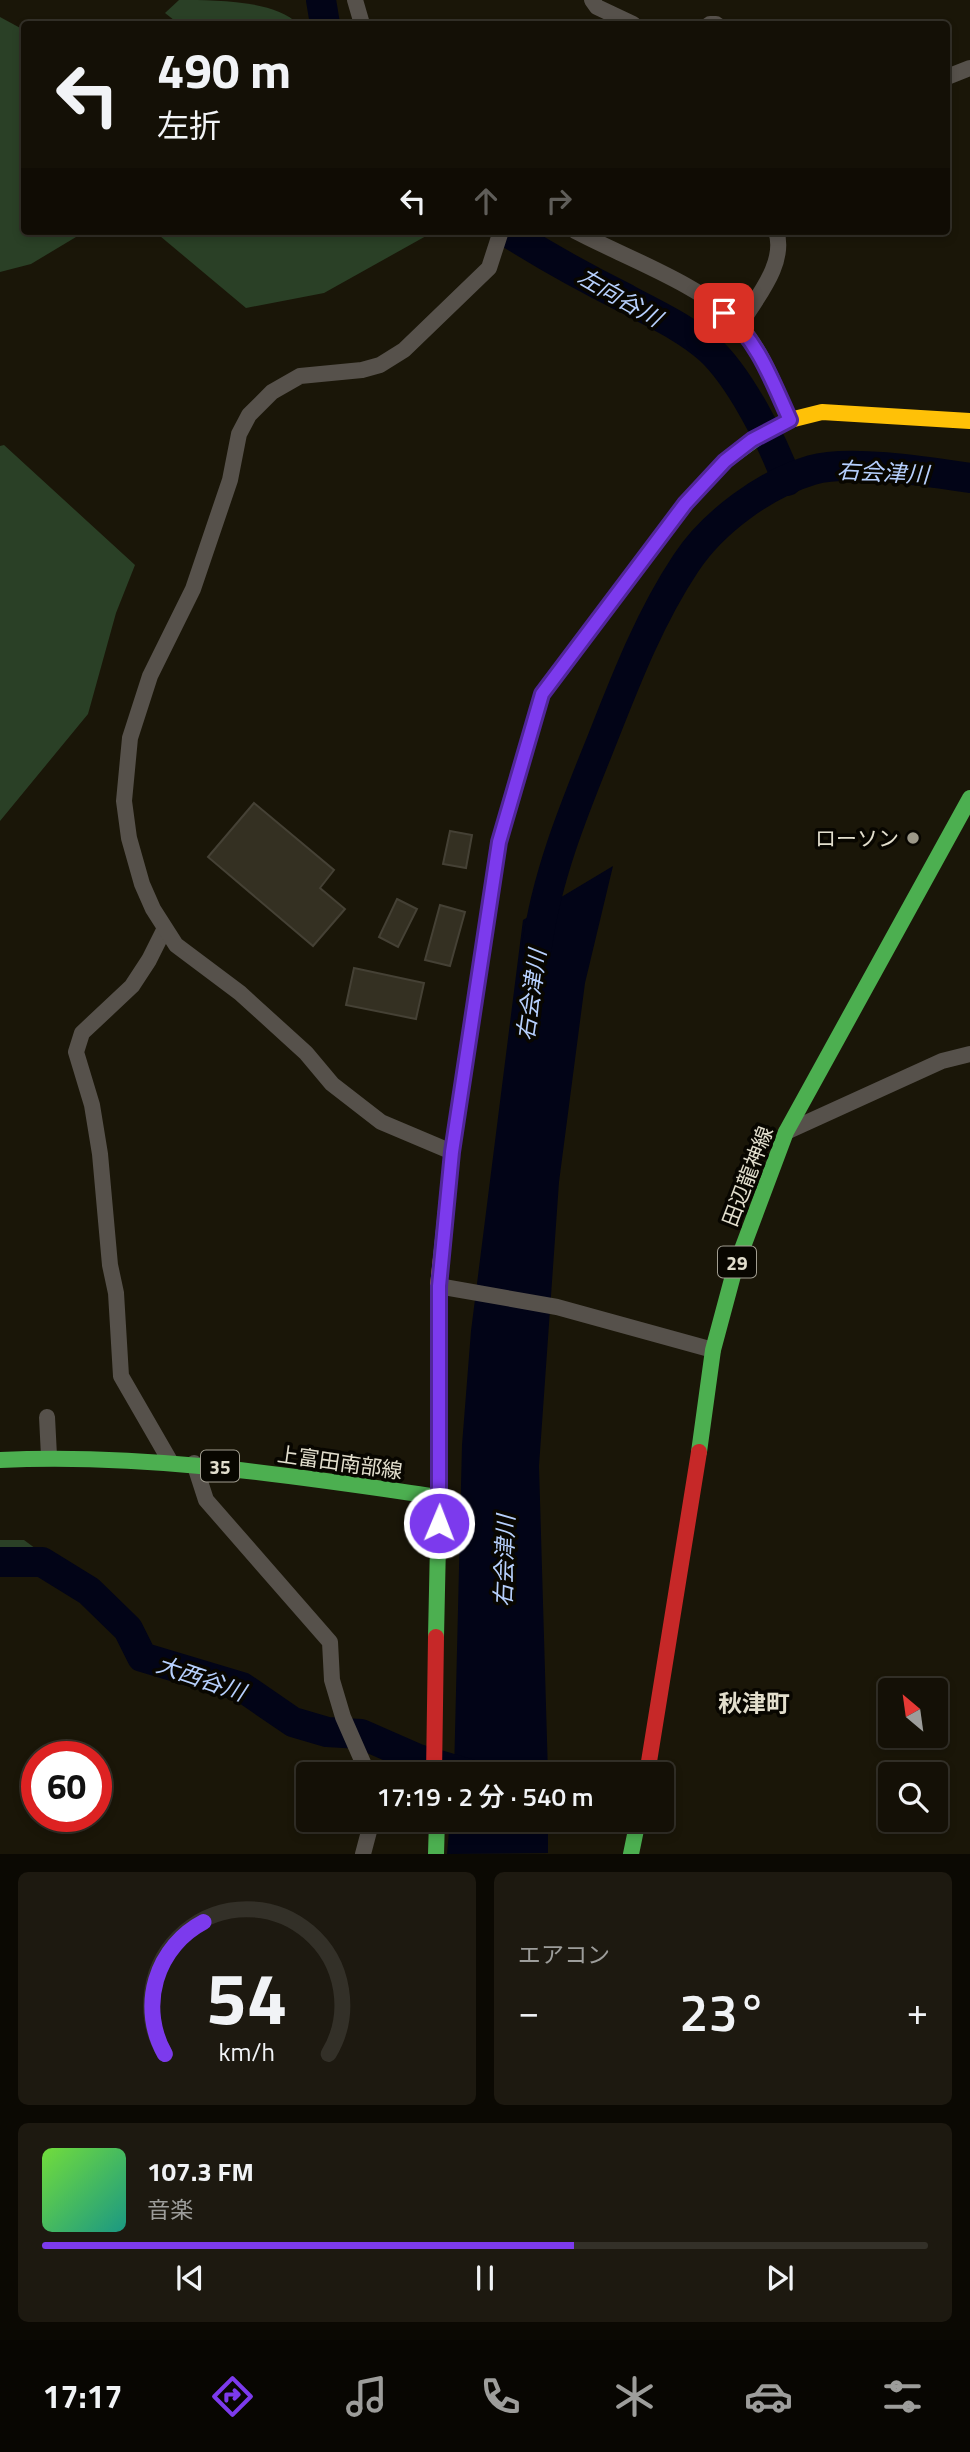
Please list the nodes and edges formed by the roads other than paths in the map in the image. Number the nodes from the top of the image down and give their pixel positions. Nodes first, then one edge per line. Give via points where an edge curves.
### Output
1 (355, 0) edge
2 (592, 0) edge
3 (361, 21) edge
4 (627, 21) edge
5 (970, 68) edge
6 (950, 76) edge
7 (500, 235) edge
8 (583, 235) edge
9 (777, 235) edge
10 (740, 325) junction
11 (970, 421) edge
12 (786, 423) junction
13 (970, 798) edge
14 (164, 930) junction
15 (970, 1054) edge
16 (786, 1132) junction
17 (452, 1152) junction
18 (439, 1286) junction
19 (713, 1350) junction
20 (47, 1418) dead end
21 (49, 1456) junction
22 (0, 1460) edge
23 (170, 1461) junction
24 (194, 1463) junction
25 (439, 1497) junction
26 (363, 1762) edge
27 (434, 1762) edge
28 (649, 1762) edge
29 (369, 1832) edge
30 (437, 1832) edge
31 (635, 1832) edge
32 (363, 1853) edge
33 (436, 1853) edge
34 (631, 1853) edge

1 - 3 street
2 - 4 street
5 - 6 street
7 - 14 street via 489,268 404,351 362,370 300,376 272,392 249,415 239,434 230,480 193,589 150,676 130,738 124,801 129,838 142,884
8 - 10 street via 693,289
9 - 10 street via 781,245 773,269
10 - 12 street via 766,367
11 - 12 main road via 840,411
12 - 17 main road via 752,440 725,461 685,504 542,694 499,842
13 - 16 main road, 田辺龍神線 / 29
14 - 17 street via 306,1053 332,1084 381,1122
14 - 23 street via 132,986 82,1033 76,1052 100,1154 121,1376
15 - 16 street via 942,1061
16 - 19 main road, 田辺龍神線 / 29 via 735,1268
17 - 18 main road
18 - 19 street via 557,1307
18 - 25 main road
19 - 28 main road, 田辺龍神線 / 29 via 687,1541
20 - 21 street
21 - 22 main road, 上富田南部線 / 35
21 - 23 main road, 上富田南部線 / 35
23 - 24 main road, 上富田南部線 / 35
24 - 25 main road, 上富田南部線 / 35
24 - 26 street via 206,1500 330,1642 332,1680
25 - 27 main road
29 - 32 street
30 - 33 main road
31 - 34 main road

